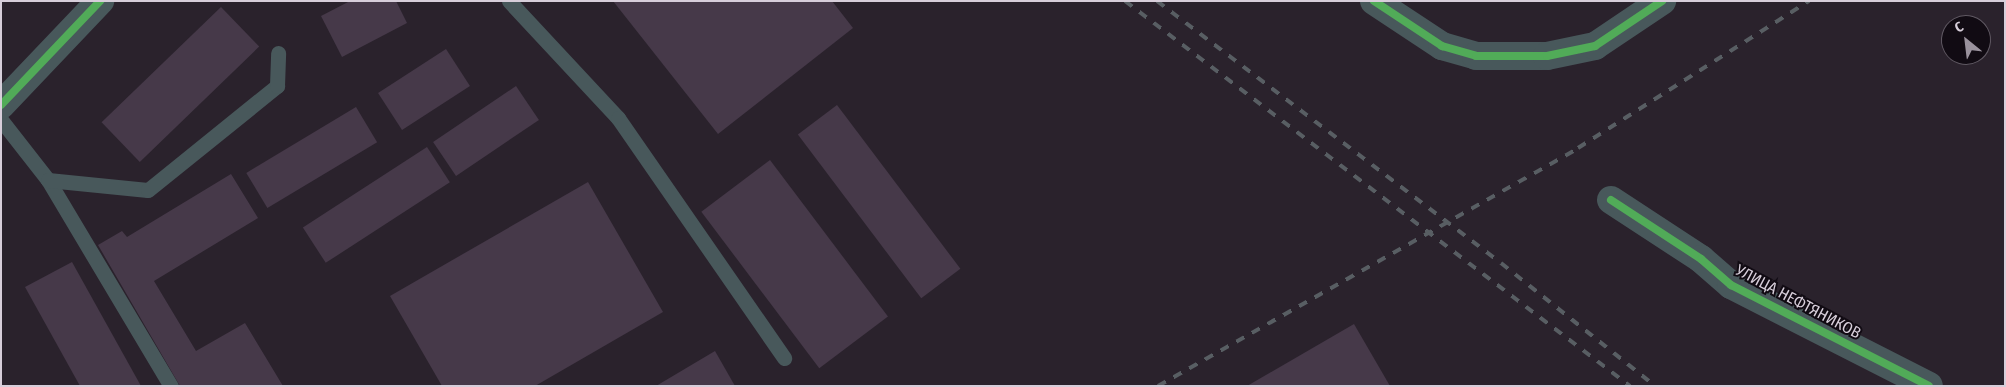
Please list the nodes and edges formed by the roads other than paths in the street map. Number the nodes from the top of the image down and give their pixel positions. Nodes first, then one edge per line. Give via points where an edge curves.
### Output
1 (100, 1) edge
2 (509, 1) edge
3 (1374, 1) edge
4 (1662, 1) edge
5 (278, 53) dead end
6 (1, 105) edge
7 (1, 120) edge
8 (48, 180) junction
9 (1611, 200) dead end
10 (784, 358) dead end
11 (171, 386) edge
12 (1929, 386) edge

1 - 6 street
2 - 10 lane via 618,118
3 - 4 street via 1442,46 1476,56 1547,56 1595,46
5 - 8 lane via 277,86 148,190
7 - 8 lane
8 - 11 lane
9 - 12 street, УЛИЦА НЕФТЯНИКОВ via 1701,258 1731,285

